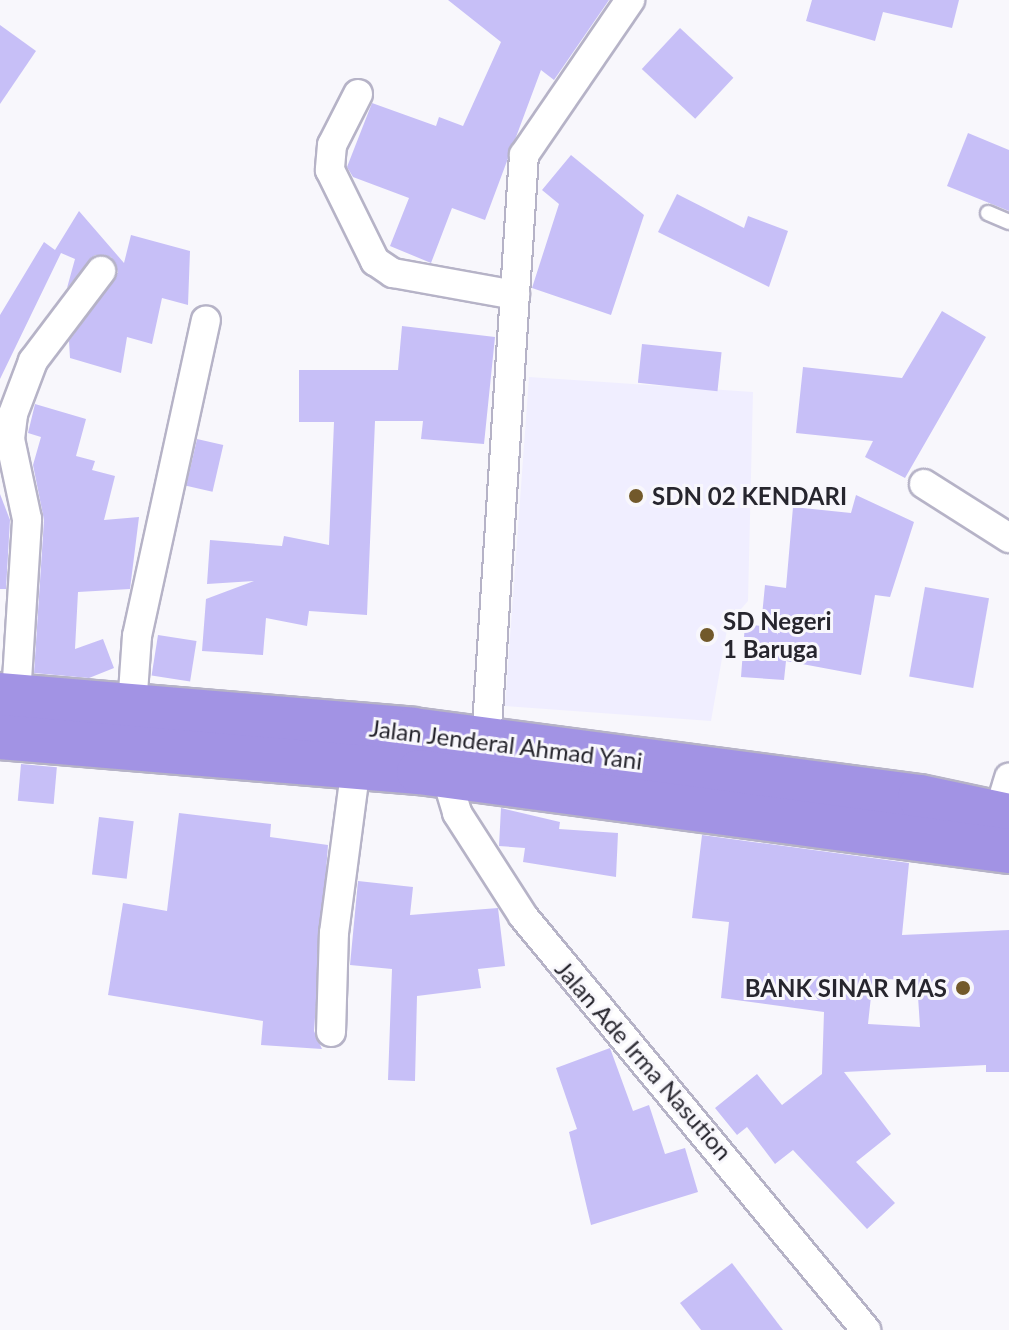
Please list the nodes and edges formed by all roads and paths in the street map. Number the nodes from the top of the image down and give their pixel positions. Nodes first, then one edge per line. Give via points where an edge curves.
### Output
1 (630, 0) edge
2 (358, 94) dead end
3 (988, 213) dead end
4 (1009, 222) edge
5 (101, 271) dead end
6 (515, 295) junction
7 (206, 320) dead end
8 (924, 484) dead end
9 (1009, 538) edge
10 (8, 695) edge
11 (132, 707) junction
12 (0, 737) edge
13 (486, 742) junction
14 (356, 765) junction
15 (446, 776) junction
16 (1006, 815) edge
17 (331, 1032) dead end
18 (866, 1330) edge

1 - 6 street via 524,155
2 - 6 street via 332,145 330,170 375,261 393,273
3 - 4 lane
5 - 10 street via 33,361 13,414 10,439 27,519
6 - 13 street
7 - 11 street via 137,636
8 - 9 street
10 - 11 highway, Jalan Jenderal Ahmad Yani
11 - 13 highway, Jalan Jenderal Ahmad Yani
12 - 14 highway, Jalan Jenderal Ahmad Yani
13 - 16 highway, Jalan Jenderal Ahmad Yani via 905,795
14 - 15 highway, Jalan Jenderal Ahmad Yani
14 - 17 street via 334,933
15 - 16 highway, Jalan Jenderal Ahmad Yani
15 - 18 street, Jalan Ade Irma Nasution via 457,813 523,916

